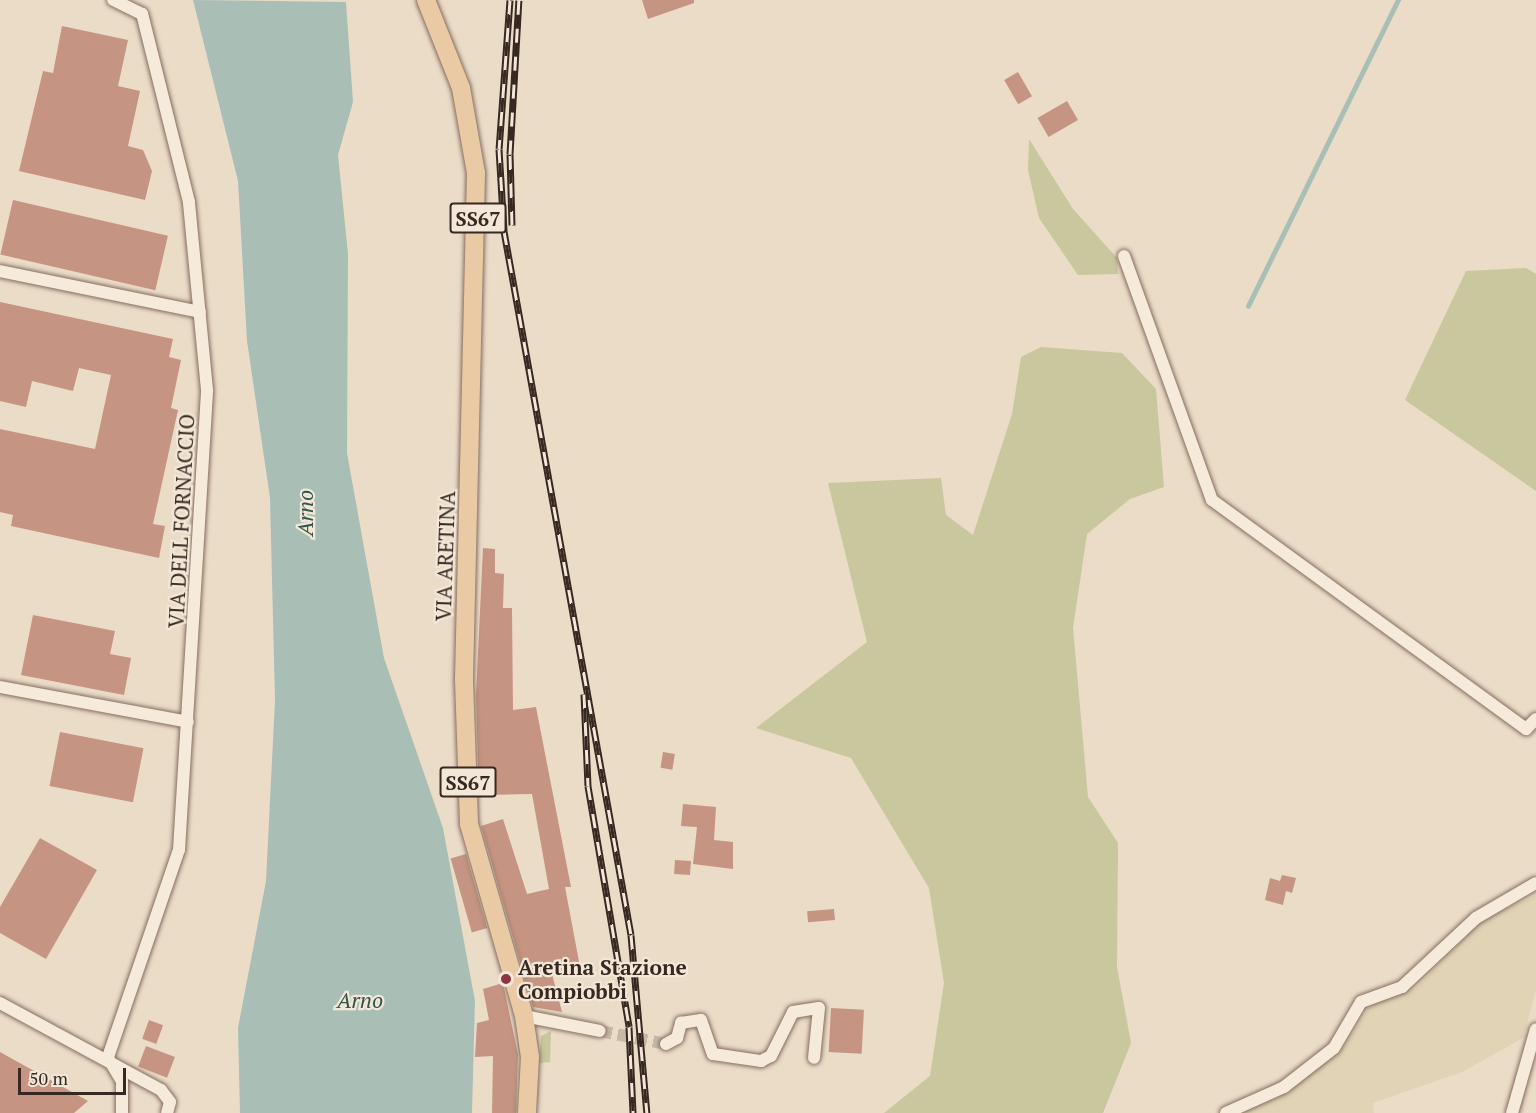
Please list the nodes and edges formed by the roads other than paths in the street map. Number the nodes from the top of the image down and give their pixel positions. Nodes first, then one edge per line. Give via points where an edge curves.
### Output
1 (112, 0) edge
2 (426, 0) edge
3 (1124, 256) dead end
4 (0, 271) edge
5 (200, 312) junction
6 (0, 687) edge
7 (1536, 719) edge
8 (188, 722) junction
9 (1536, 883) edge
10 (0, 1003) edge
11 (524, 1016) junction
12 (1536, 1029) edge
13 (600, 1031) tunnel mouth
14 (666, 1044) dead end
15 (108, 1057) junction
16 (814, 1058) dead end
17 (122, 1113) edge
18 (167, 1113) edge
19 (527, 1113) edge
20 (1226, 1113) edge
21 (1512, 1113) edge

1 - 5 street, VIA DELL FORNACCIO via 142,14 189,202
2 - 11 main road, VIA ARETINA / SS67 via 461,88 476,173 464,680 469,824
3 - 7 street via 1212,500 1526,729
4 - 5 street
5 - 8 street, VIA DELL FORNACCIO via 207,390 206,476
6 - 8 street
8 - 15 street, VIA DELL FORNACCIO via 178,850
9 - 20 street via 1476,918 1402,987 1362,1002 1334,1048 1284,1087
10 - 15 street
11 - 13 street
11 - 19 main road, VIA ARETINA / SS67 via 530,1057
12 - 21 street
14 - 16 street via 677,1038 681,1023 701,1020 713,1054 761,1061 771,1056 793,1012 819,1008
15 - 17 street via 122,1081
15 - 18 street via 161,1090 170,1102

